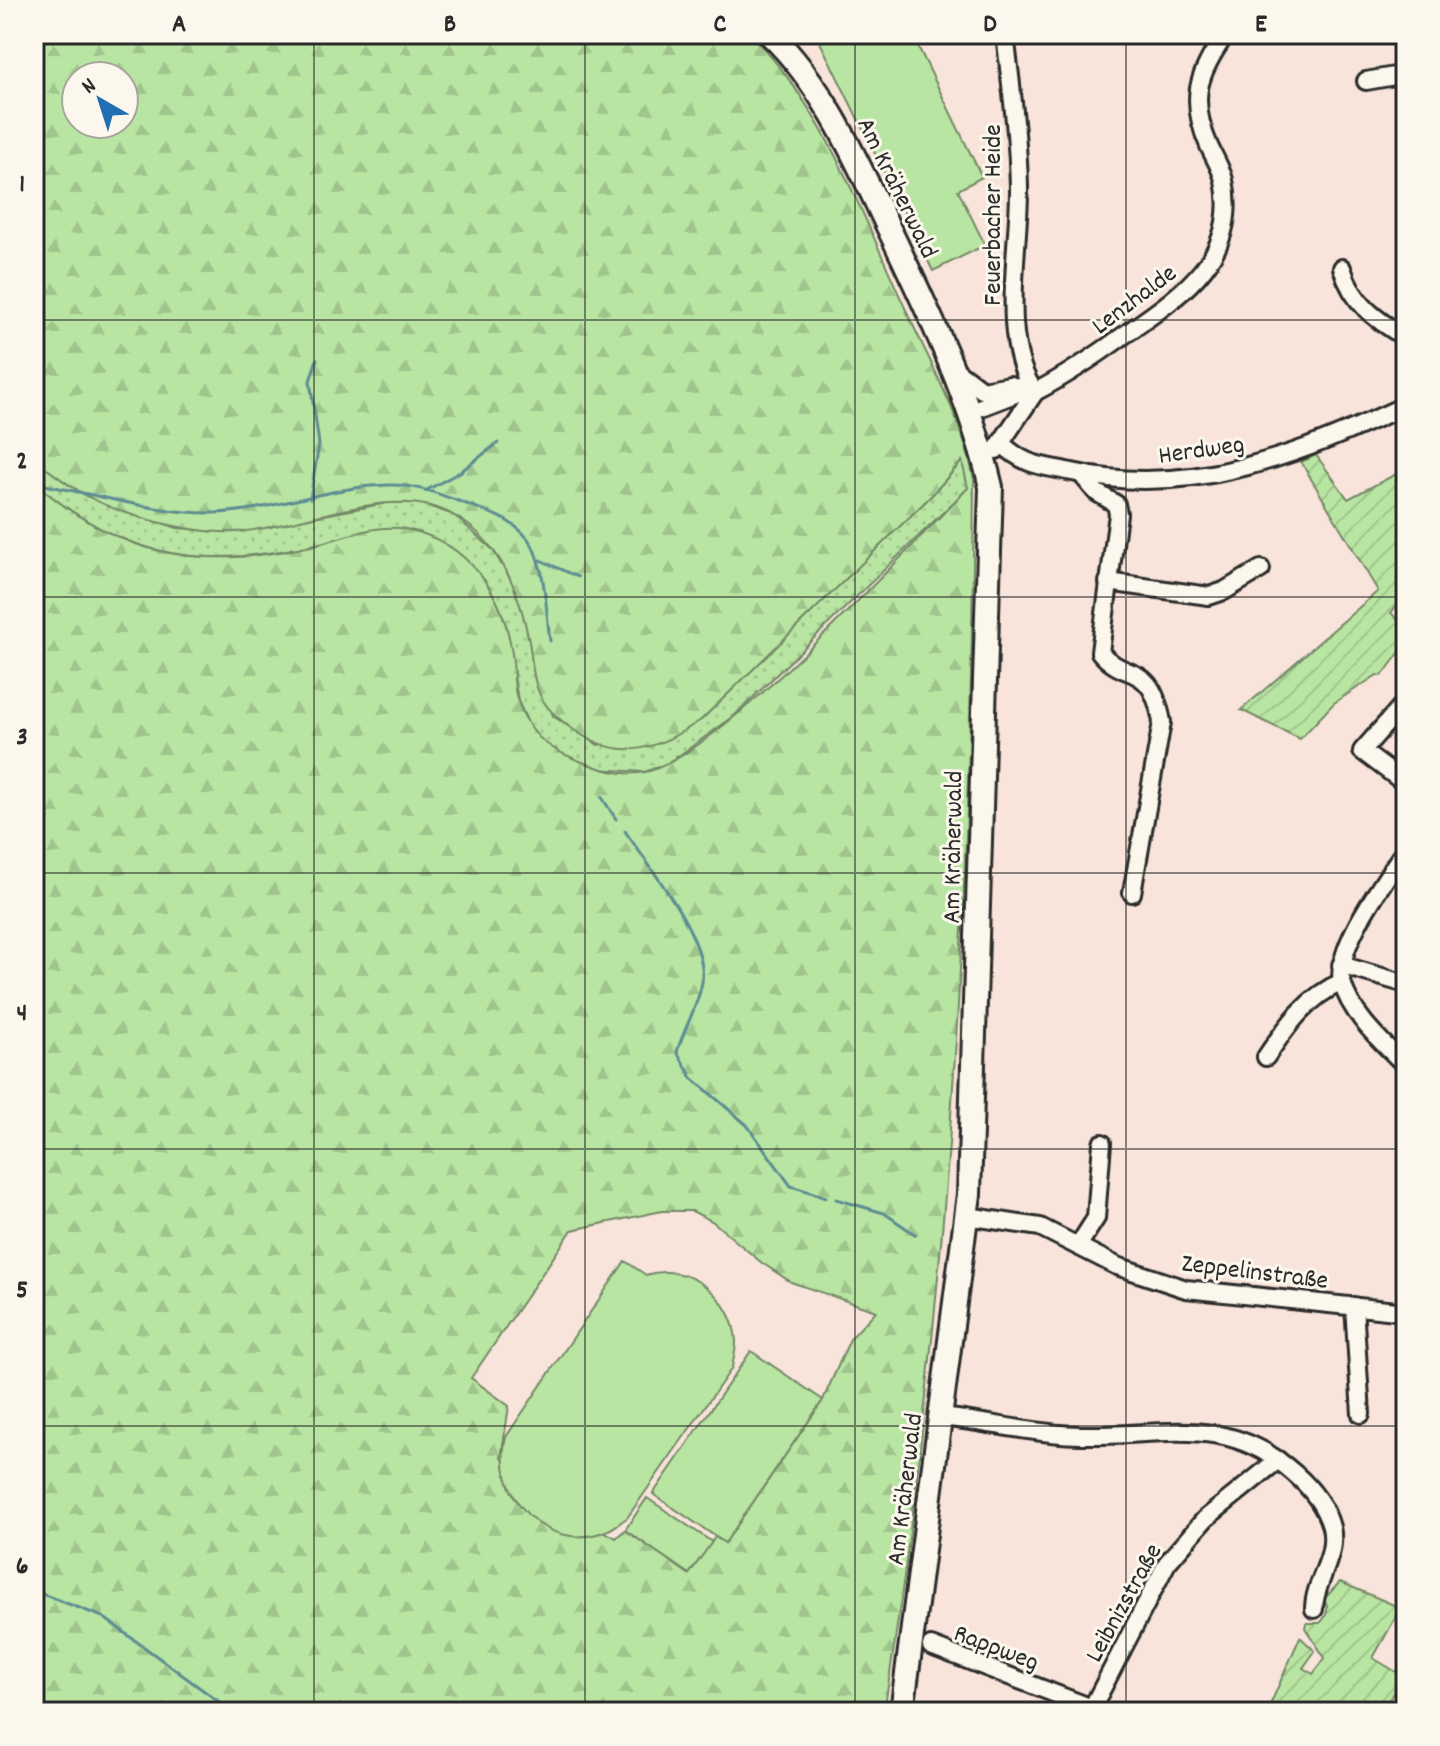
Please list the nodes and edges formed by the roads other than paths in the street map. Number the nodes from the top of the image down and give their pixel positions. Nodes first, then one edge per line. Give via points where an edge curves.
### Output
1 (770, 34) edge
2 (1005, 34) edge
3 (1226, 34) edge
4 (1406, 74) edge
5 (1366, 81) dead end
6 (1342, 268) dead end
7 (1406, 338) edge
8 (953, 368) junction
9 (1029, 391) junction
10 (1406, 405) edge
11 (971, 411) junction
12 (990, 441) junction
13 (1082, 475) junction
14 (1261, 569) dead end
15 (1108, 582) junction
16 (1406, 701) edge
17 (1406, 784) edge
18 (1406, 848) edge
19 (1132, 893) dead end
20 (1342, 974) junction
21 (1406, 984) edge
22 (1266, 1057) dead end
23 (1406, 1066) edge
24 (1102, 1143) dead end
25 (967, 1216) junction
26 (1078, 1246) junction
27 (1354, 1306) junction
28 (1406, 1312) edge
29 (1361, 1414) dead end
30 (940, 1417) junction
31 (1278, 1460) junction
32 (1314, 1609) dead end
33 (931, 1646) dead end
34 (1091, 1710) edge
35 (902, 1712) edge

1 - 8 main road, Am Kräherwald via 811,83 840,130
2 - 9 street, Feuerbacher Heide via 1018,175 1016,342
3 - 9 street, Lenzhalde via 1197,90 1197,115 1223,178 1227,205 1208,265 1180,296 1080,367
4 - 5 street
6 - 7 street via 1349,290 1365,311
8 - 9 street via 982,390 1010,385
8 - 11 main road, Am Kräherwald
9 - 11 street, Lenzhalde
9 - 12 street, Lenzhalde
10 - 13 street, Herdweg via 1311,448 1242,468 1166,479
11 - 12 main road, Am Kräherwald
12 - 13 street, Herdweg via 1019,461
12 - 25 main road, Am Kräherwald
13 - 15 street via 1116,504
14 - 15 street via 1209,596
15 - 19 street via 1100,652 1146,681 1159,702 1162,722
16 - 17 street via 1362,751
18 - 20 street via 1362,919
20 - 21 street
20 - 22 street via 1287,1024
20 - 23 street via 1363,1018
24 - 26 street via 1096,1218
25 - 26 street, Zeppelinstraße via 1040,1227
25 - 30 main road, Am Kräherwald
26 - 27 street, Zeppelinstraße via 1152,1280 1186,1289
27 - 28 street, Zeppelinstraße
27 - 29 street
30 - 31 street via 1062,1434 1214,1432 1245,1440
30 - 35 main road, Am Kräherwald
31 - 32 street via 1309,1487 1330,1524 1331,1548
31 - 34 street, Leibnizstraße via 1205,1519 1167,1563
33 - 34 street, Rappweg

